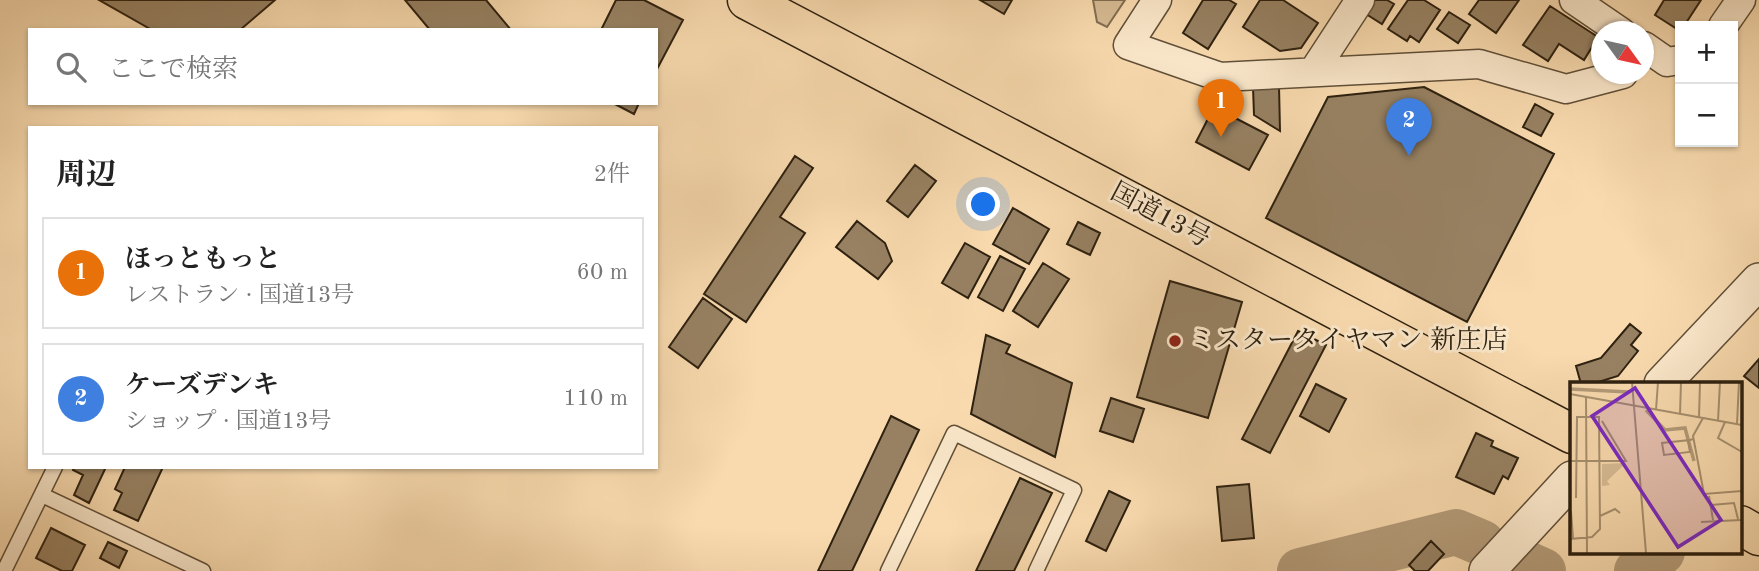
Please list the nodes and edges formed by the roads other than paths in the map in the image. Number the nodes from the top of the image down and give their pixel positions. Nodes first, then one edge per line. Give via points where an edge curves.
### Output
1 (747, 0) edge
2 (1157, 0) edge
3 (1360, 0) edge
4 (1574, 0) edge
5 (1741, 0) edge
6 (1605, 21) edge
7 (1726, 21) edge
8 (1314, 72) junction
9 (1591, 82) edge
10 (1759, 281) edge
11 (1664, 382) edge
12 (1570, 433) edge
13 (54, 469) edge
14 (1570, 482) edge
15 (42, 495) junction
16 (1742, 526) edge
17 (1759, 536) edge
18 (198, 570) edge
19 (4, 571) edge
20 (888, 571) edge
21 (1036, 571) edge
22 (1487, 571) edge

1 - 12 highway, 国道13号
2 - 8 street via 1128,45 1220,77
3 - 8 street
4 - 6 street
5 - 7 street
8 - 9 street via 1479,64 1566,89
10 - 11 street
13 - 15 lane
14 - 22 street
15 - 18 lane
15 - 19 lane
16 - 17 highway
20 - 21 lane via 954,433 1074,490

